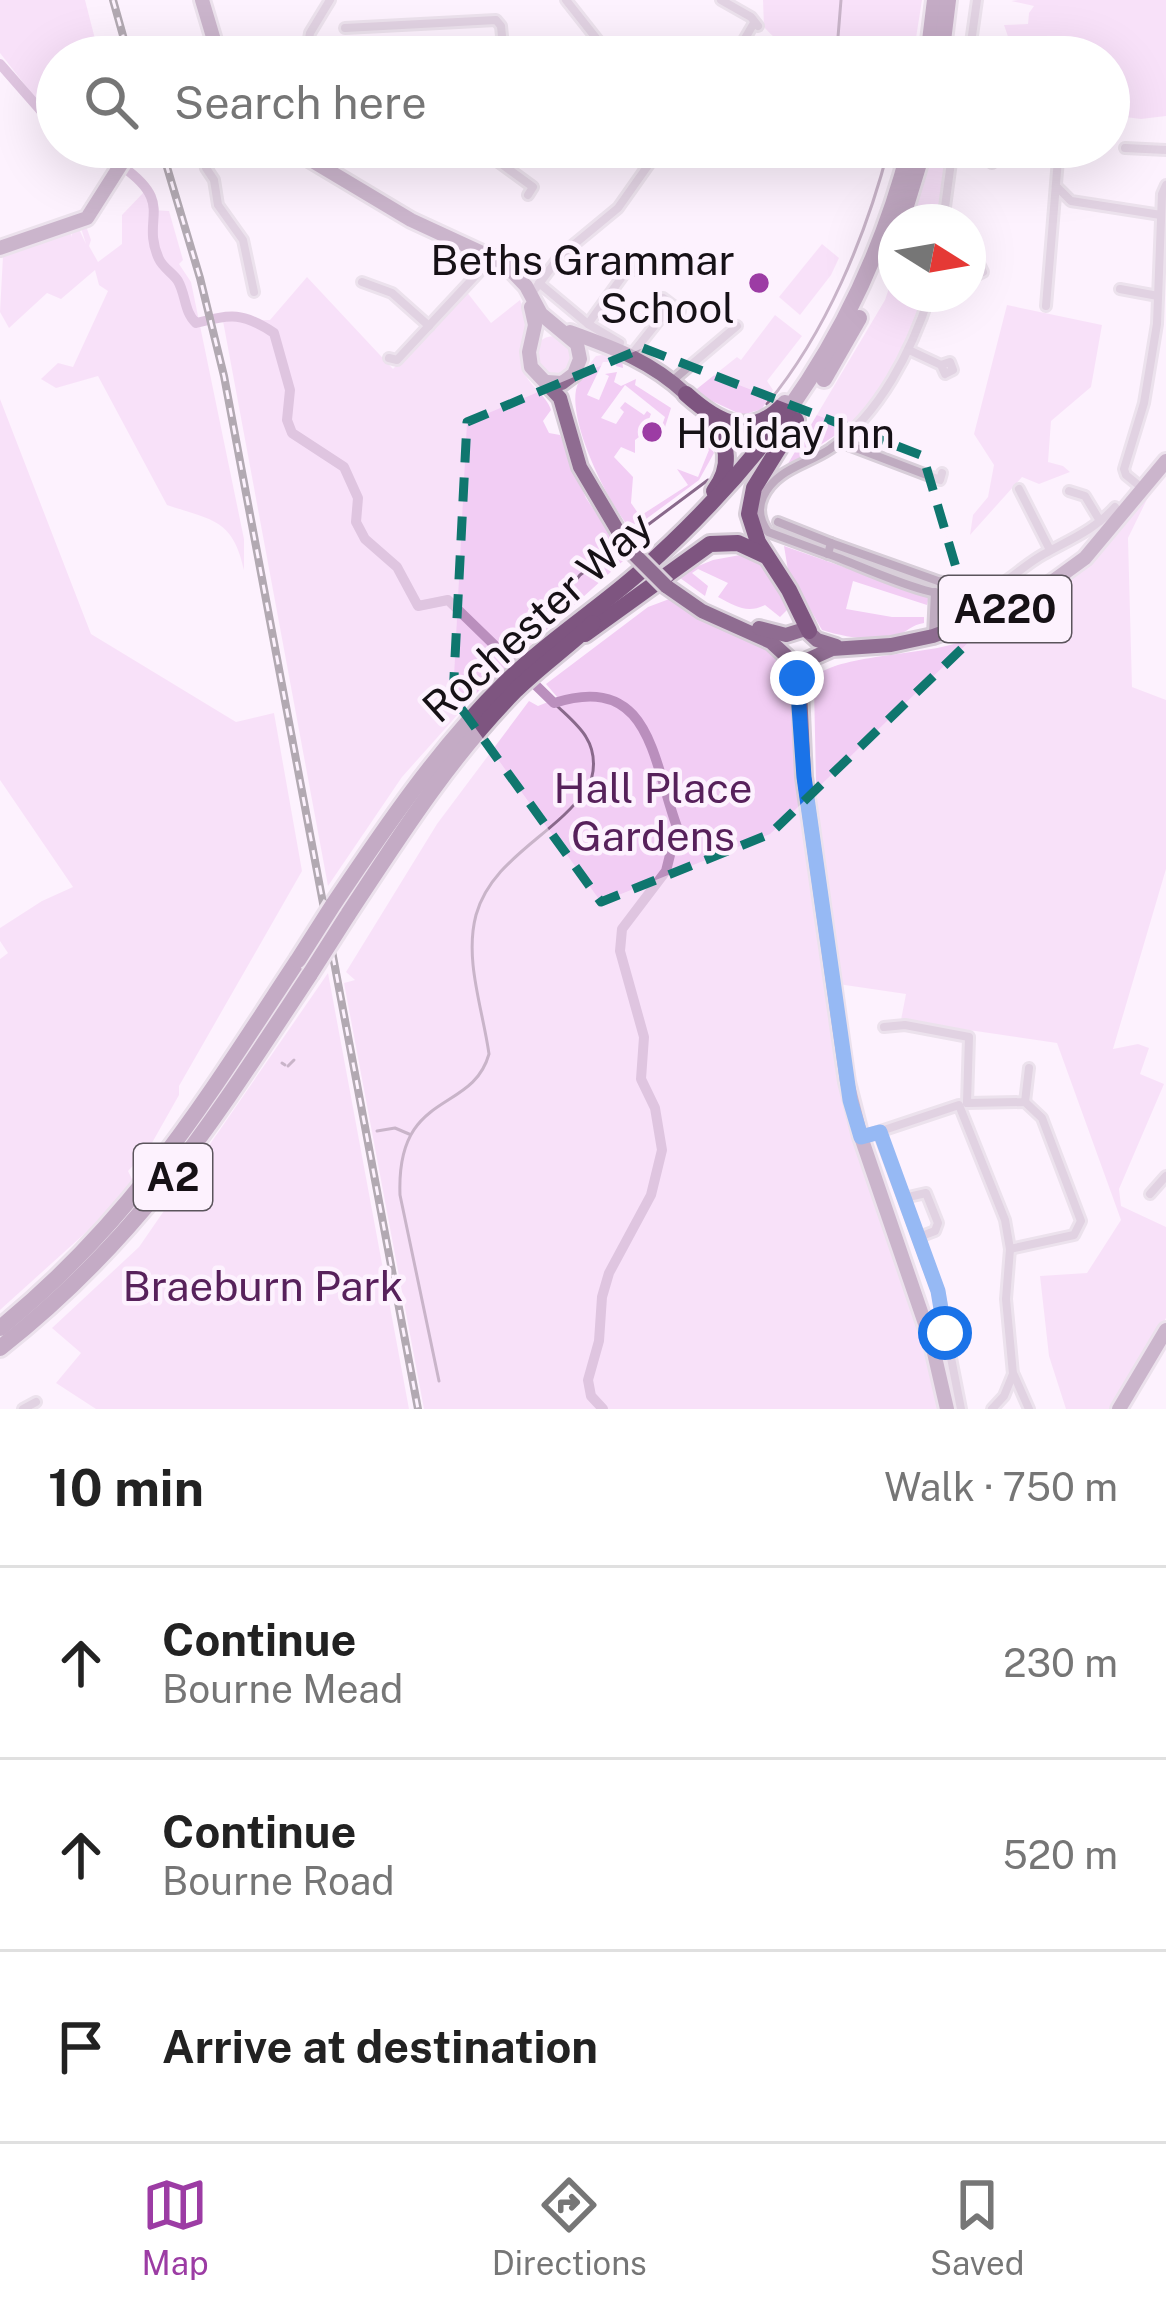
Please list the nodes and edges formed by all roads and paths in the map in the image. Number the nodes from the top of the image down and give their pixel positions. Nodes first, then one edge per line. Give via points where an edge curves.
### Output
1 (202, 0) edge
2 (330, 0) edge
3 (566, 0) edge
4 (721, 0) edge
5 (935, 0) edge
6 (948, 0) edge
7 (977, 0) edge
8 (345, 28) dead end
9 (213, 36) edge
10 (310, 36) edge
11 (502, 36) edge
12 (594, 36) edge
13 (748, 36) edge
14 (931, 36) edge
15 (944, 36) edge
16 (972, 36) edge
17 (1130, 148) edge
18 (1166, 150) edge
19 (118, 168) edge
20 (206, 168) edge
21 (327, 168) edge
22 (507, 168) edge
23 (646, 168) edge
24 (902, 168) edge
25 (904, 168) edge
26 (918, 168) edge
27 (950, 168) edge
28 (1057, 168) edge
29 (1166, 185) edge
30 (1056, 186) junction
31 (528, 195) dead end
32 (1071, 200) junction
33 (907, 204) edge
34 (945, 204) edge
35 (1054, 209) junction
36 (1161, 215) junction
37 (0, 248) edge
38 (495, 258) junction
39 (636, 270) dead end
40 (878, 276) edge
41 (362, 282) dead end
42 (535, 289) junction
43 (1120, 289) dead end
44 (254, 292) dead end
45 (1158, 296) junction
46 (672, 305) dead end
47 (1046, 306) dead end
48 (923, 312) edge
49 (588, 324) junction
50 (429, 326) junction
51 (737, 326) dead end
52 (558, 331) junction
53 (531, 344) junction
54 (622, 348) junction
55 (909, 350) junction
56 (389, 358) dead end
57 (941, 365) dead end
58 (576, 372) junction
59 (547, 382) junction
60 (679, 387) junction
61 (706, 412) junction
62 (793, 424) junction
63 (842, 439) junction
64 (1166, 461) edge
65 (942, 473) dead end
66 (1142, 488) junction
67 (1019, 489) dead end
68 (1069, 491) dead end
69 (1115, 507) dead end
70 (1100, 521) junction
71 (778, 522) dead end
72 (630, 545) junction
73 (830, 549) junction
74 (1051, 550) junction
75 (767, 557) junction
76 (669, 583) junction
77 (935, 592) junction
78 (965, 598) junction
79 (801, 634) junction
80 (933, 636) junction
81 (567, 638) junction
82 (847, 647) junction
83 (788, 660) junction
84 (812, 660) junction
85 (800, 692) junction
86 (304, 967) junction
87 (884, 1027) dead end
88 (1029, 1068) dead end
89 (1025, 1102) junction
90 (963, 1104) junction
91 (880, 1132) junction
92 (861, 1137) junction
93 (1166, 1176) edge
94 (1153, 1188) dead end
95 (904, 1198) junction
96 (919, 1237) junction
97 (1010, 1249) junction
98 (0, 1328) edge
99 (1166, 1330) edge
100 (0, 1348) edge
101 (1013, 1374) junction
102 (35, 1402) dead end
103 (23, 1409) edge
104 (947, 1409) edge
105 (961, 1409) edge
106 (992, 1409) edge
107 (1029, 1409) edge
108 (1119, 1409) edge

1 - 9 main road
2 - 10 street
3 - 12 street
4 - 13 street via 751,17 756,25
5 - 14 highway
6 - 15 highway
7 - 16 street
8 - 11 street via 496,20
17 - 18 street
19 - 37 main road via 87,218
20 - 44 street via 218,205 243,241
21 - 38 main road via 411,220
22 - 31 street via 533,187
23 - 42 street via 618,208 560,256
24 - 61 highway via 850,297 784,406 750,424
25 - 81 highway, Rochester Way / A2 via 857,297 785,418 704,514
26 - 33 highway
27 - 34 street
28 - 30 street
29 - 36 street
30 - 32 street
30 - 35 street
32 - 35 street
32 - 36 street
35 - 47 street
36 - 45 street
38 - 42 main road
38 - 50 street
38 - 53 main road via 533,312
39 - 49 street via 630,266
40 - 62 highway, A2
41 - 50 street via 392,292
42 - 49 street
42 - 52 main road via 541,314
43 - 45 street
45 - 66 street via 1144,403 1124,469
46 - 54 street
48 - 55 street
49 - 54 street
50 - 56 street via 397,360
51 - 60 street
52 - 53 main road
52 - 54 main road
52 - 58 main road via 577,344
53 - 59 main road via 531,367
54 - 58 main road via 592,353
54 - 60 main road
55 - 57 street
55 - 63 street
58 - 59 main road
58 - 72 main road via 569,401 579,442
59 - 72 main road via 560,398 580,466
60 - 61 highway
61 - 81 highway via 726,448 720,484
62 - 75 highway via 750,499 752,531
62 - 81 highway, Rochester Way / A2 via 705,526
63 - 65 street via 940,480
63 - 73 street via 788,470 759,511 776,534
64 - 66 main road, A220
66 - 80 main road, A220 via 1054,583
67 - 74 street
68 - 70 street via 1085,496
69 - 70 street
70 - 74 street
71 - 73 street
72 - 76 main road, bridge
73 - 77 street
73 - 78 street via 963,586
74 - 78 street
75 - 79 highway via 795,602
75 - 81 highway via 738,543 710,544
76 - 79 main road via 771,633
76 - 83 main road via 701,611 770,642
77 - 78 street
77 - 80 street
79 - 82 main road, A220
79 - 83 main road via 782,649
79 - 84 main road
80 - 82 main road, A220
81 - 86 highway, Rochester Way / A2, bridge via 512,684
82 - 84 main road, A220
83 - 84 main road
83 - 85 main road
84 - 85 main road
85 - 92 main road via 810,824
86 - 98 highway, Rochester Way / A2 via 144,1187
86 - 100 highway, Rochester Way / A2 via 208,1130 157,1197 69,1291
87 - 90 street via 969,1037
88 - 89 street
89 - 90 street
89 - 97 street via 1042,1118 1081,1221 1074,1235
90 - 91 street
90 - 97 street
91 - 92 street
91 - 95 street
92 - 104 main road
93 - 94 street
95 - 96 street
95 - 96 street via 926,1193 938,1223
96 - 105 street
97 - 101 street
99 - 108 main road
101 - 106 street
101 - 107 street
102 - 103 street

